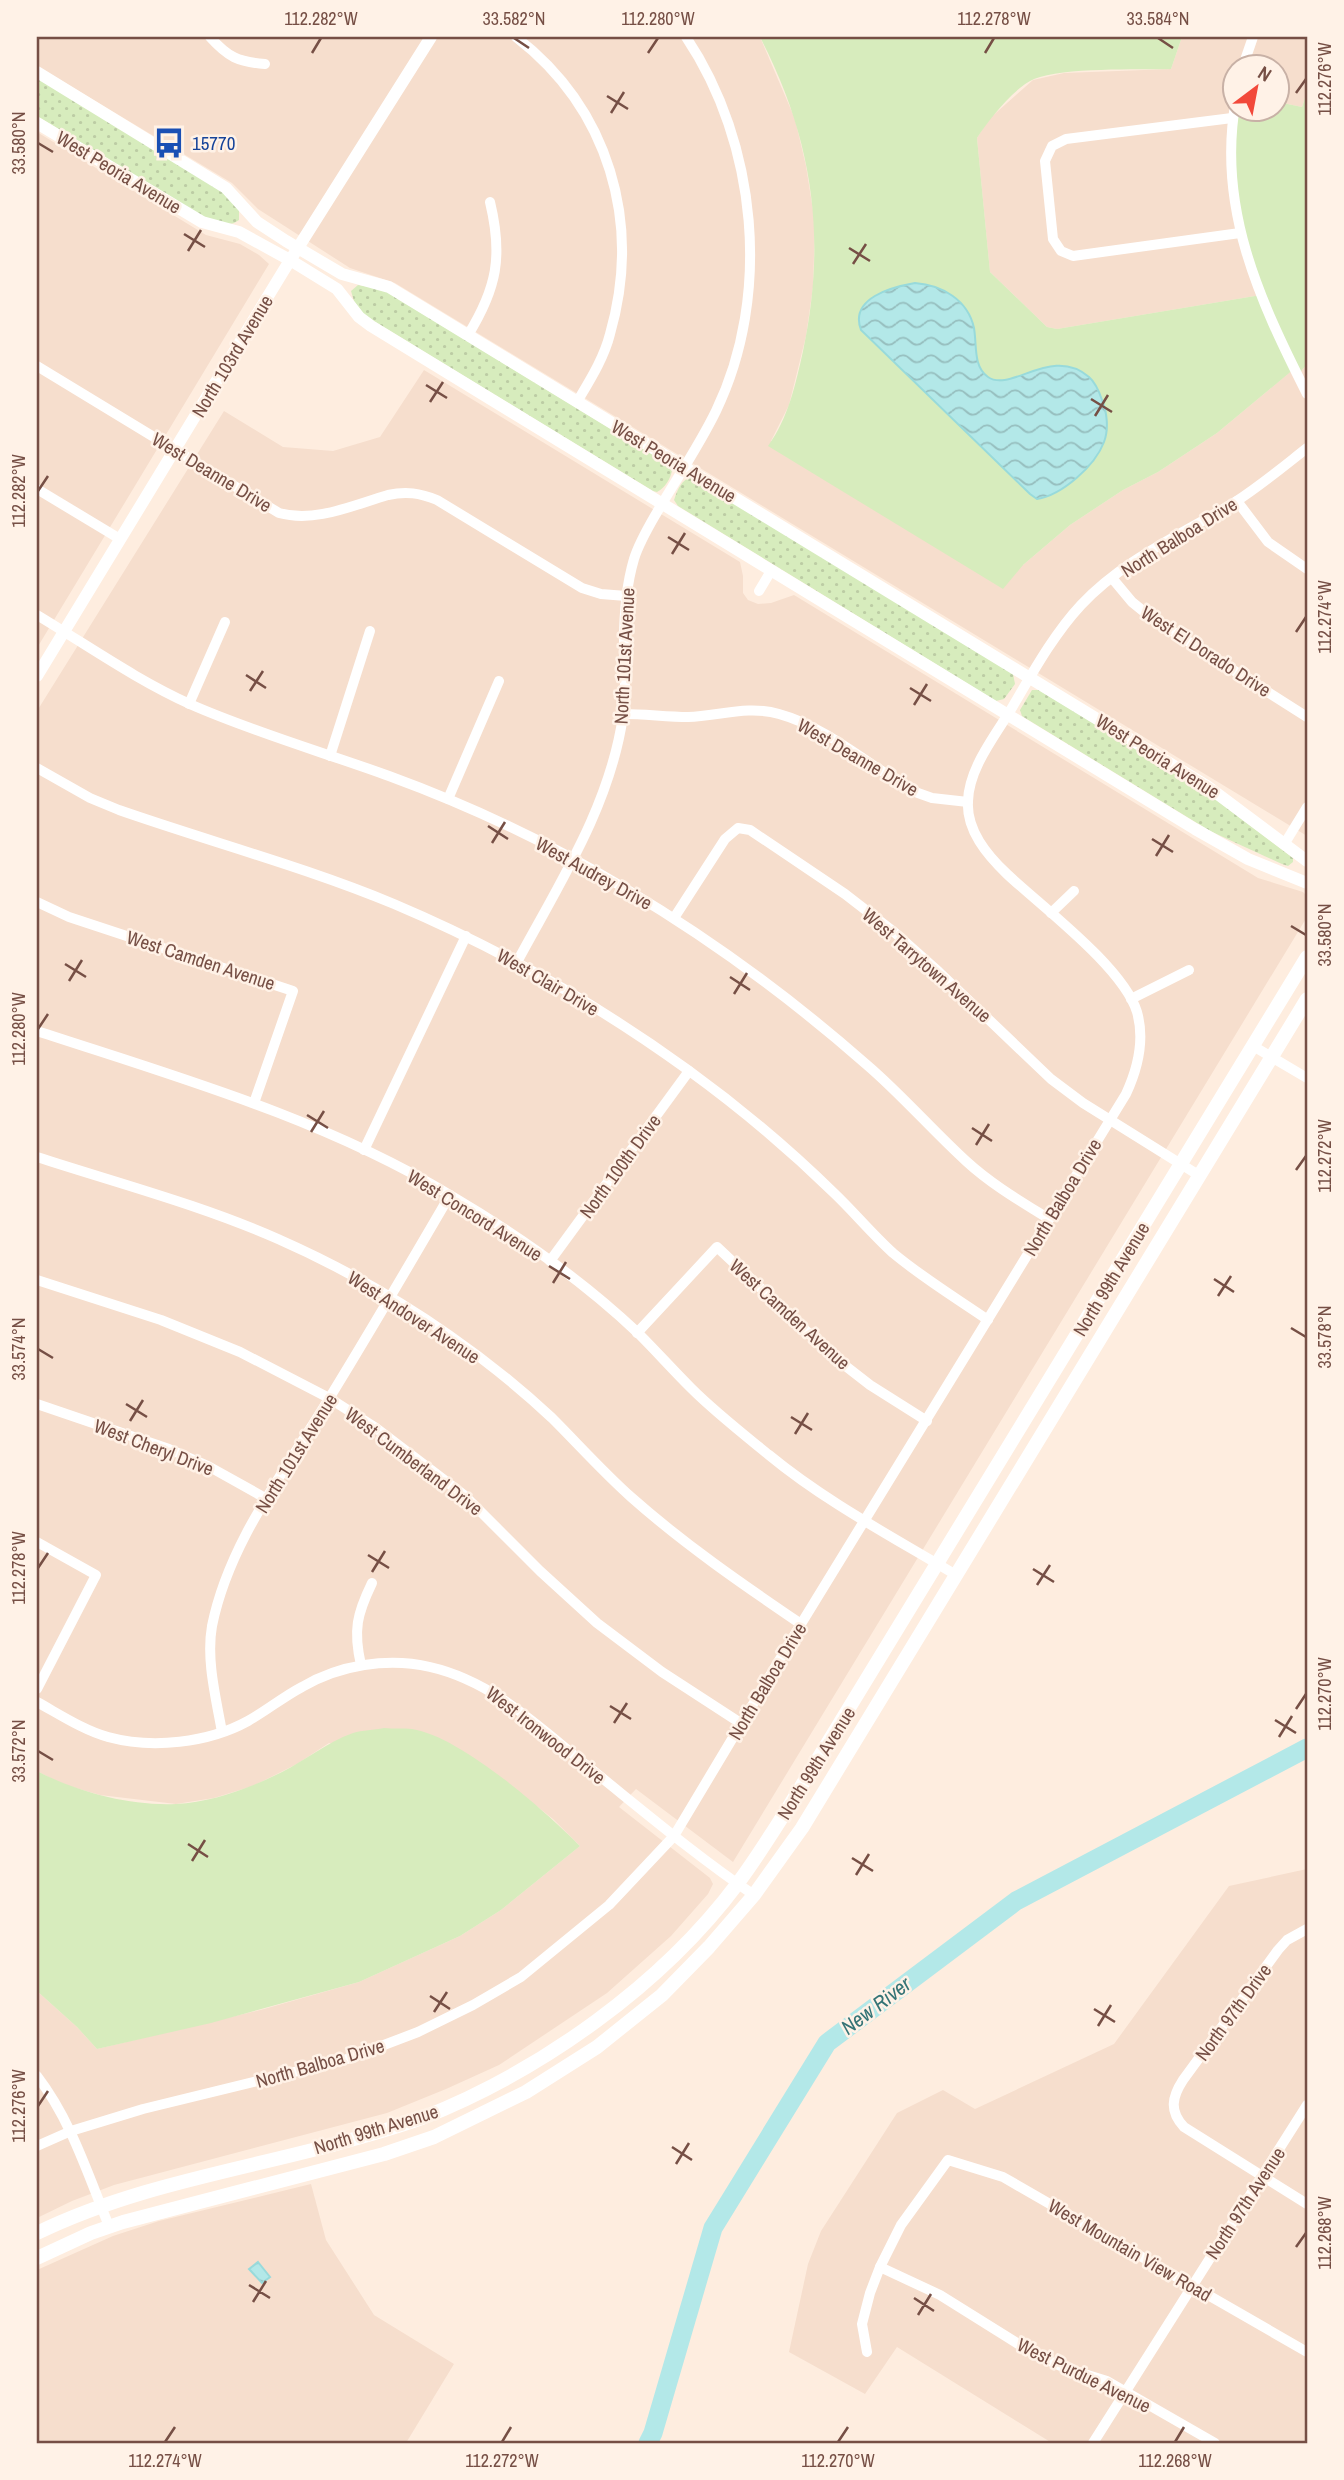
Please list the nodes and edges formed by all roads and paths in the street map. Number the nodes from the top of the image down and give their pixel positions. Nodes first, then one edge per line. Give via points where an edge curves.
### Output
1 (210, 37) edge
2 (431, 37) edge
3 (516, 37) edge
4 (686, 37) edge
5 (265, 64) dead end
6 (37, 72) edge
7 (1222, 119) edge
8 (1232, 122) edge
9 (37, 123) edge
10 (490, 202) dead end
11 (1240, 233) junction
12 (298, 248) junction
13 (290, 260) junction
14 (468, 335) junction
15 (37, 366) edge
16 (1307, 394) edge
17 (577, 401) junction
18 (1307, 448) edge
19 (175, 450) junction
20 (685, 467) junction
21 (37, 489) edge
22 (1237, 501) junction
23 (663, 503) junction
24 (120, 539) junction
25 (1307, 569) edge
26 (771, 571) junction
27 (1112, 578) junction
28 (759, 591) dead end
29 (626, 596) junction
30 (37, 615) edge
31 (225, 622) dead end
32 (64, 631) junction
33 (370, 632) dead end
34 (37, 676) edge
35 (1030, 677) junction
36 (499, 681) dead end
37 (189, 704) junction
38 (624, 714) junction
39 (1009, 714) junction
40 (1307, 717) edge
41 (330, 756) junction
42 (37, 768) edge
43 (448, 799) junction
44 (968, 802) junction
45 (1307, 807) edge
46 (1285, 843) junction
47 (573, 859) junction
48 (1307, 861) edge
49 (1307, 883) edge
50 (1074, 891) dead end
51 (37, 902) edge
52 (1051, 913) junction
53 (674, 918) junction
54 (467, 936) junction
55 (1307, 957) edge
56 (517, 962) junction
57 (1189, 970) dead end
58 (1131, 999) junction
59 (1307, 999) edge
60 (37, 1031) edge
61 (1252, 1046) junction
62 (1272, 1058) junction
63 (689, 1071) junction
64 (1307, 1078) edge
65 (254, 1103) junction
66 (1110, 1120) junction
67 (364, 1150) junction
68 (37, 1157) edge
69 (1181, 1163) junction
70 (1200, 1176) junction
71 (450, 1195) junction
72 (1049, 1219) junction
73 (550, 1261) junction
74 (37, 1280) edge
75 (390, 1298) junction
76 (988, 1320) junction
77 (637, 1333) junction
78 (1041, 1394) junction
79 (329, 1398) junction
80 (37, 1404) edge
81 (1060, 1405) junction
82 (927, 1421) junction
83 (267, 1499) junction
84 (865, 1521) junction
85 (37, 1542) edge
86 (937, 1564) junction
87 (956, 1576) junction
88 (372, 1583) dead end
89 (801, 1624) junction
90 (361, 1665) junction
91 (37, 1689) edge
92 (37, 1702) edge
93 (742, 1724) junction
94 (222, 1731) junction
95 (674, 1836) junction
96 (738, 1884) junction
97 (754, 1895) junction
98 (1307, 1929) edge
99 (37, 2076) edge
100 (1307, 2105) edge
101 (378, 2131) junction
102 (71, 2132) junction
103 (37, 2146) edge
104 (384, 2154) junction
105 (1262, 2176) junction
106 (1307, 2204) edge
107 (100, 2205) junction
108 (109, 2226) junction
109 (37, 2233) edge
110 (37, 2258) edge
111 (880, 2267) junction
112 (1192, 2286) junction
113 (867, 2352) dead end
114 (1307, 2353) edge
115 (1125, 2391) junction
116 (1093, 2443) edge
117 (1215, 2443) edge

1 - 5 street via 222,51 243,63
2 - 12 street, North 103rd Avenue
3 - 17 street via 556,72 590,122 607,160 621,211 623,275 610,335
4 - 20 street, North 101st Avenue via 716,89 741,169 749,271 738,348 723,396
6 - 12 street, West Peoria Avenue via 226,188 257,222
7 - 11 street via 1066,139 1052,146 1045,161 1053,239 1061,251 1073,256
8 - 11 street via 1231,180
9 - 13 street, West Peoria Avenue via 202,222 239,232
10 - 14 street via 497,245 494,280
11 - 16 street via 1265,304
12 - 13 street, North 103rd Avenue
12 - 14 street, West Peoria Avenue via 342,274 389,287
13 - 19 street, North 103rd Avenue
13 - 23 street, West Peoria Avenue via 337,289 365,322
14 - 17 street, West Peoria Avenue
15 - 19 street, West Deanne Drive
17 - 20 street, West Peoria Avenue
18 - 22 street, North Balboa Drive
19 - 24 street, North 103rd Avenue
19 - 29 street, West Deanne Drive via 289,516 316,516 400,492 428,496 582,588
20 - 23 street, North 101st Avenue
20 - 35 street, West Peoria Avenue
21 - 24 street
22 - 25 street via 1268,542
22 - 27 street, North Balboa Drive via 1153,548
23 - 26 street, West Peoria Avenue
23 - 29 street, North 101st Avenue via 635,554
24 - 32 street, North 103rd Avenue
26 - 28 street
26 - 39 street, West Peoria Avenue
27 - 35 street, North Balboa Drive via 1083,603
27 - 40 street, West El Dorado Drive via 1153,619
29 - 38 street, North 101st Avenue
30 - 32 street, West Audrey Drive
31 - 37 street
32 - 34 street, North 103rd Avenue
32 - 37 street, West Audrey Drive
33 - 41 street
35 - 39 street, North Balboa Drive
35 - 46 street, West Peoria Avenue via 1208,786
36 - 43 street
37 - 41 street, West Audrey Drive
38 - 44 street, West Deanne Drive via 691,717 757,710 779,714 804,723 918,793
38 - 47 street, North 101st Avenue via 607,783
39 - 44 street, North Balboa Drive via 977,767
39 - 49 street, West Peoria Avenue via 1221,844
41 - 43 street, West Audrey Drive
42 - 54 street, West Clair Drive via 119,810 359,890
43 - 47 street, West Audrey Drive
44 - 52 street, North Balboa Drive via 972,829 990,857
45 - 46 street
46 - 48 street, West Peoria Avenue
47 - 53 street, West Audrey Drive
47 - 56 street, North 101st Avenue
50 - 52 street
51 - 65 street, West Camden Avenue via 69,917 293,991
52 - 58 street, North Balboa Drive via 1117,978
53 - 66 street, West Tarrytown Avenue via 724,839 737,828 750,830 894,932 1051,1079
53 - 72 street, West Audrey Drive via 779,991 870,1067 991,1182
54 - 56 street, West Clair Drive
54 - 67 street
55 - 61 main road, North 99th Avenue
56 - 63 street, West Clair Drive
57 - 58 street
58 - 66 street, North Balboa Drive via 1139,1023 1139,1058
59 - 62 main road, North 99th Avenue
60 - 65 street, West Concord Avenue
61 - 62 street
61 - 69 main road, North 99th Avenue
62 - 64 street
62 - 70 main road, North 99th Avenue
63 - 73 street, North 100th Drive
63 - 76 street, West Clair Drive via 834,1193 894,1253
65 - 67 street, West Concord Avenue
66 - 69 street, West Tarrytown Avenue
66 - 72 street, North Balboa Drive
67 - 71 street, West Concord Avenue
68 - 75 street, West Andover Avenue via 267,1235
69 - 70 street, West Tarrytown Avenue
69 - 78 main road, North 99th Avenue
70 - 81 main road, North 99th Avenue
71 - 73 street, West Concord Avenue
71 - 75 street, North 101st Avenue
72 - 76 street, North Balboa Drive
73 - 77 street, West Concord Avenue
74 - 79 street, West Cumberland Drive via 206,1338
75 - 79 street, North 101st Avenue
75 - 89 street, West Andover Avenue via 502,1375 629,1496 690,1547
76 - 82 street, North Balboa Drive
77 - 82 street, West Camden Avenue via 717,1247 834,1357
77 - 84 street, West Concord Avenue via 692,1390 772,1458
78 - 81 main road
78 - 86 main road, North 99th Avenue
79 - 83 street, North 101st Avenue
79 - 93 street, West Cumberland Drive via 464,1495 597,1623
80 - 83 street, West Cheryl Drive via 169,1449
81 - 87 main road, North 99th Avenue
82 - 84 street, North Balboa Drive
83 - 94 street, North 101st Avenue via 237,1549 212,1630 211,1668
84 - 86 street, West Concord Avenue
84 - 89 street, North Balboa Drive
85 - 91 street via 96,1575
86 - 87 street, West Concord Avenue
86 - 96 main road, North 99th Avenue
87 - 97 main road, North 99th Avenue via 802,1828
88 - 90 street via 356,1627
89 - 93 street, North Balboa Drive
90 - 94 street, West Ironwood Drive via 304,1685 246,1722
90 - 95 street, West Ironwood Drive via 429,1666 481,1686
92 - 94 street, West Ironwood Drive via 107,1737 174,1742
93 - 95 street, North Balboa Drive
95 - 96 street, West Ironwood Drive
95 - 102 street, North Balboa Drive via 625,1889 564,1943 521,1977 451,2016 347,2059 143,2109
96 - 97 street, West Ironwood Drive
96 - 101 main road, North 99th Avenue via 669,1960 572,2038 469,2098
97 - 104 main road, North 99th Avenue via 662,1995 597,2047 526,2092 434,2137
98 - 105 street, North 97th Drive via 1278,1950 1183,2080 1172,2107 1184,2127
99 - 102 street
100 - 105 street, North 97th Avenue
101 - 104 main road
101 - 107 main road, North 99th Avenue
102 - 103 street, North Balboa Drive
102 - 107 street
104 - 108 main road, North 99th Avenue
105 - 106 street
105 - 112 street, North 97th Avenue
107 - 108 street
107 - 109 main road, North 99th Avenue
108 - 110 main road, North 99th Avenue
111 - 112 street, West Mountain View Road via 901,2225 948,2160 1003,2177
111 - 113 street via 862,2325
111 - 115 street, West Purdue Avenue via 940,2295 1051,2363
112 - 114 street, West Mountain View Road
112 - 115 street, North 97th Avenue
115 - 116 street, North 97th Avenue
115 - 117 street, West Purdue Avenue

